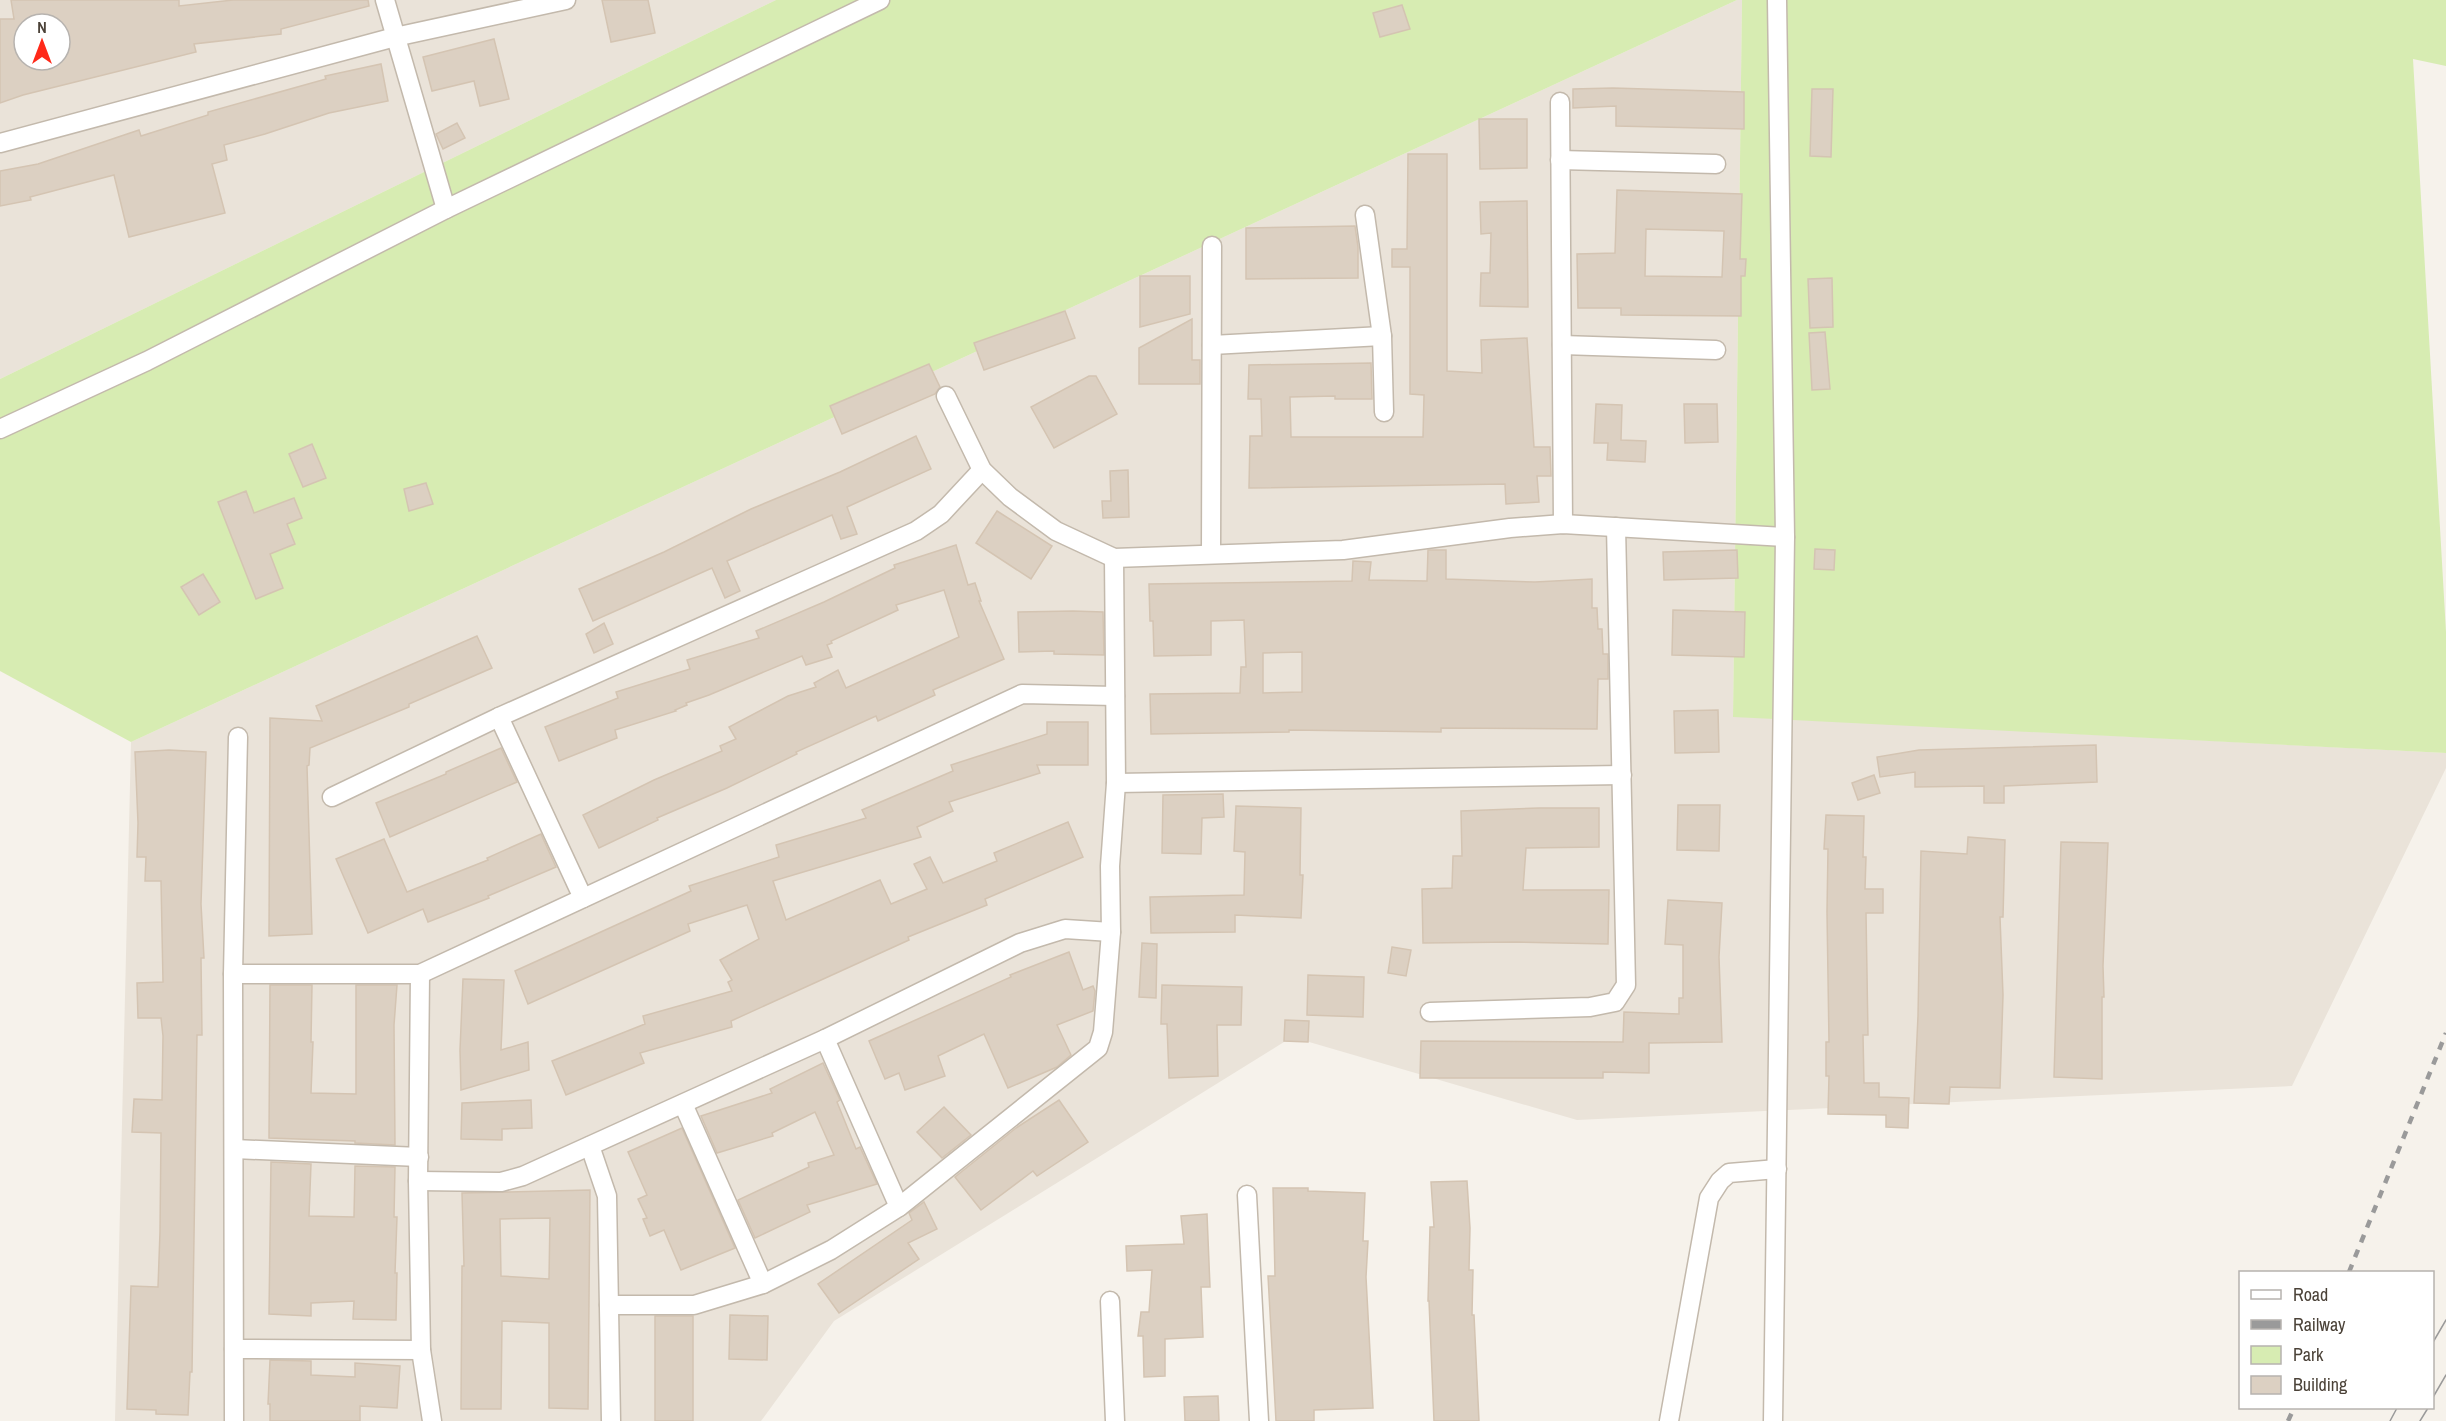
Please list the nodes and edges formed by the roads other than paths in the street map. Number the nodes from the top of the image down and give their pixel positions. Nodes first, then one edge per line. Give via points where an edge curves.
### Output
1 (385, 0) edge
2 (566, 0) edge
3 (880, 0) edge
4 (1778, 0) edge
5 (395, 37) junction
6 (1560, 102) dead end
7 (0, 143) edge
8 (1560, 160) junction
9 (1716, 164) dead end
10 (446, 209) junction
11 (1365, 214) dead end
12 (1212, 246) dead end
13 (1382, 336) junction
14 (1212, 345) junction
15 (1562, 345) junction
16 (1716, 350) dead end
17 (946, 396) dead end
18 (1384, 412) dead end
19 (0, 429) edge
20 (982, 470) junction
21 (1563, 524) junction
22 (1616, 526) junction
23 (1785, 537) junction
24 (1211, 554) junction
25 (1114, 558) junction
26 (1115, 696) junction
27 (499, 717) junction
28 (238, 736) dead end
29 (1622, 775) junction
30 (1116, 783) junction
31 (332, 797) dead end
32 (583, 898) junction
33 (1112, 932) junction
34 (233, 974) junction
35 (420, 974) junction
36 (1430, 1012) dead end
37 (825, 1039) junction
38 (683, 1104) junction
39 (590, 1146) junction
40 (234, 1149) junction
41 (419, 1157) junction
42 (1777, 1169) junction
43 (418, 1180) junction
44 (1247, 1196) dead end
45 (899, 1207) junction
46 (763, 1284) junction
47 (1110, 1301) dead end
48 (609, 1305) junction
49 (234, 1349) junction
50 (421, 1350) junction
51 (234, 1421) edge
52 (432, 1421) edge
53 (610, 1421) edge
54 (1115, 1421) edge
55 (1259, 1421) edge
56 (1669, 1421) edge
57 (1773, 1421) edge

1 - 5 street
2 - 5 street
3 - 10 street
4 - 23 street
5 - 7 street
5 - 10 street
6 - 8 street
8 - 9 street
8 - 15 street
10 - 19 street via 147,362
11 - 13 street
12 - 14 street
13 - 14 street
13 - 18 street
14 - 24 street
15 - 16 street
15 - 21 street
17 - 20 street
20 - 25 street via 1010,497 1056,531
20 - 27 street via 941,514 916,531
21 - 22 street
21 - 24 street via 1343,550
22 - 23 street
22 - 29 street
23 - 42 street
24 - 25 street
25 - 26 street
26 - 30 street
26 - 32 street via 1022,694
27 - 31 street
27 - 32 street
28 - 34 street
29 - 30 street
29 - 36 street via 1626,985 1615,1002 1590,1007
30 - 33 street via 1110,866
32 - 35 street
33 - 37 street via 1065,929 1020,943
33 - 45 street via 1103,1032 1098,1048
34 - 35 street
34 - 40 street
35 - 41 street
37 - 38 street
37 - 45 street
38 - 39 street
38 - 46 street
39 - 43 street via 501,1182
39 - 48 street via 606,1196
40 - 41 street
40 - 49 street
41 - 43 street
42 - 56 street via 1729,1173 1709,1198
42 - 57 street
43 - 50 street
44 - 55 street
45 - 46 street via 831,1250
46 - 48 street via 694,1305
47 - 54 street
48 - 53 street
49 - 50 street
49 - 51 street
50 - 52 street

